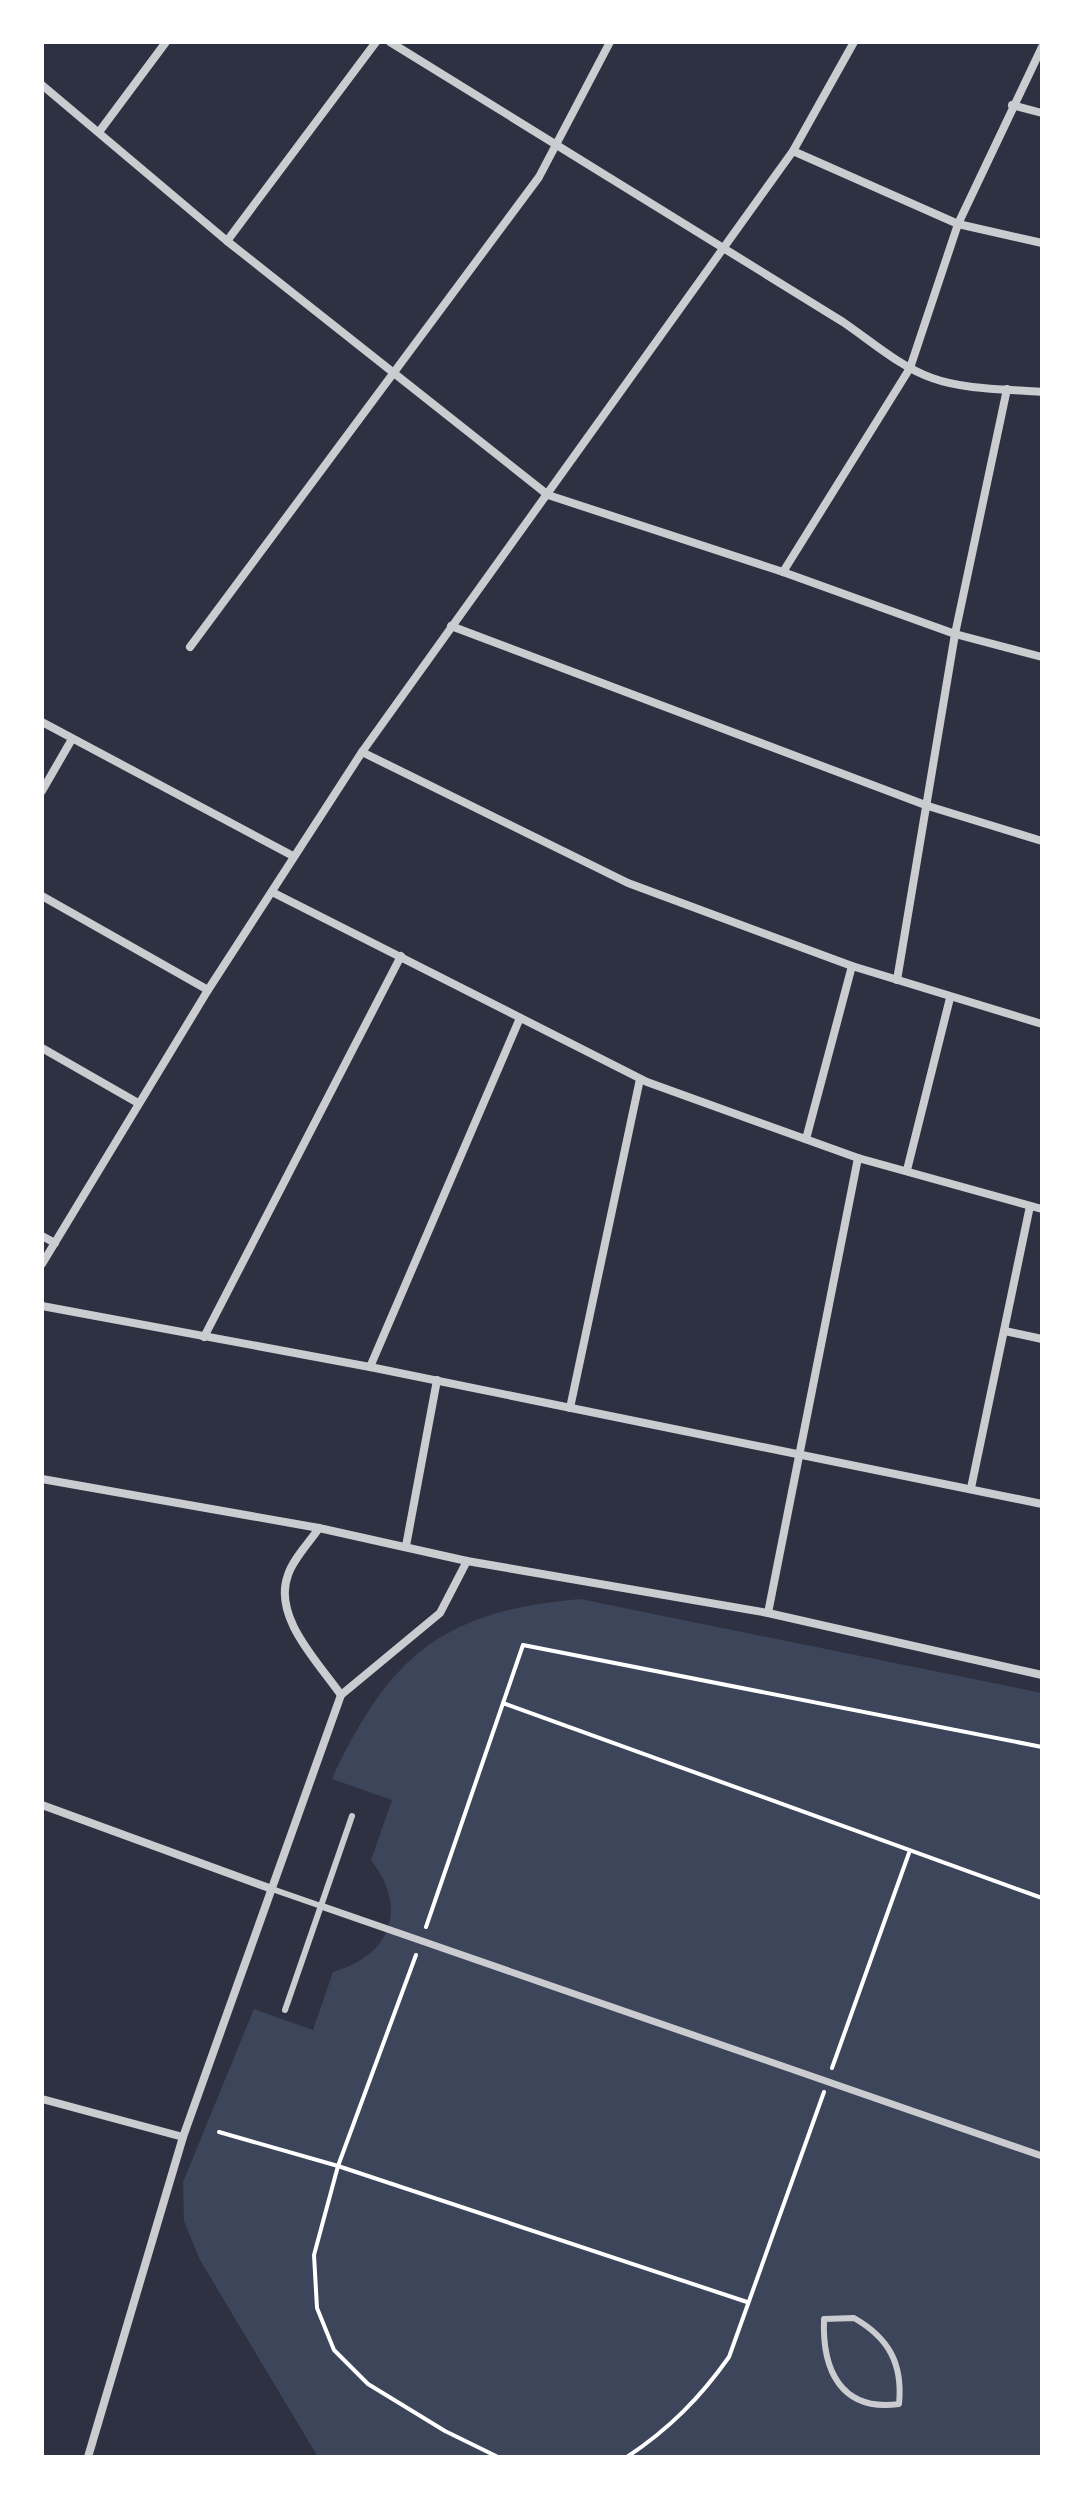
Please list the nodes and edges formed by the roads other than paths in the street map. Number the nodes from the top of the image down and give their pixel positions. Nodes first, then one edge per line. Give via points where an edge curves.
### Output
1 (166, 42) edge
2 (376, 42) edge
3 (610, 42) edge
4 (854, 42) edge
5 (396, 44) edge
6 (1042, 47) edge
7 (42, 85) edge
8 (1012, 105) junction
9 (1042, 113) edge
10 (99, 132) junction
11 (557, 145) junction
12 (793, 151) junction
13 (958, 224) junction
14 (227, 241) junction
15 (1042, 243) edge
16 (724, 250) junction
17 (910, 368) junction
18 (393, 375) junction
19 (1007, 389) junction
20 (1042, 392) edge
21 (548, 495) junction
22 (783, 572) junction
23 (451, 626) junction
24 (955, 634) junction
25 (190, 647) dead end
26 (1042, 657) edge
27 (42, 722) edge
28 (72, 739) junction
29 (362, 752) junction
30 (42, 791) edge
31 (928, 806) junction
32 (1042, 841) edge
33 (293, 856) junction
34 (272, 892) junction
35 (42, 896) edge
36 (401, 956) junction
37 (852, 966) junction
38 (897, 980) junction
39 (208, 990) junction
40 (950, 998) junction
41 (520, 1018) junction
42 (1042, 1024) edge
43 (42, 1048) edge
44 (640, 1079) junction
45 (138, 1103) junction
46 (806, 1139) junction
47 (858, 1158) junction
48 (907, 1170) junction
49 (1030, 1206) junction
50 (1042, 1209) edge
51 (42, 1236) edge
52 (55, 1243) junction
53 (42, 1264) edge
54 (42, 1306) edge
55 (1005, 1331) junction
56 (204, 1337) junction
57 (1042, 1339) edge
58 (370, 1367) junction
59 (437, 1380) junction
60 (570, 1408) junction
61 (798, 1455) junction
62 (42, 1479) edge
63 (971, 1488) junction
64 (1042, 1504) edge
65 (319, 1528) junction
66 (406, 1546) junction
67 (467, 1561) junction
68 (768, 1613) junction
69 (1042, 1675) edge
70 (341, 1695) junction
71 (42, 1805) edge
72 (352, 1816) dead end
73 (272, 1889) junction
74 (321, 1906) junction
75 (285, 2010) dead end
76 (42, 2099) edge
77 (183, 2137) junction
78 (1042, 2156) edge
79 (901, 2383) joint
80 (88, 2457) edge

1 - 10 street
2 - 14 street
3 - 11 street
4 - 12 street
5 - 11 street
6 - 8 street
7 - 10 street
8 - 9 street
8 - 13 street
10 - 14 street
11 - 16 street
11 - 18 street
12 - 13 street
12 - 16 street
13 - 15 street
13 - 17 street
14 - 18 street
16 - 17 street
16 - 21 street
17 - 19 street via 933,379
17 - 22 street
18 - 21 street
18 - 25 street
19 - 20 street
19 - 24 street
21 - 22 street
21 - 23 street
22 - 24 street
23 - 29 street
23 - 31 street
24 - 26 street
24 - 31 street
27 - 28 street
28 - 30 street
28 - 33 street
29 - 33 street
29 - 37 street via 628,883
31 - 32 street
31 - 38 street
33 - 34 street
34 - 36 street
34 - 39 street
35 - 39 street
36 - 41 street
36 - 56 street
37 - 38 street
37 - 46 street
38 - 40 street
39 - 45 street
40 - 42 street
40 - 48 street
41 - 44 street
41 - 58 street
43 - 45 street
44 - 46 street
44 - 60 street
45 - 52 street
46 - 47 street
47 - 48 street
47 - 61 street
48 - 49 street
49 - 50 street
49 - 55 street
51 - 52 street
52 - 53 street
54 - 56 street
55 - 57 street
55 - 63 street
56 - 58 street
58 - 59 street
59 - 60 street
59 - 66 street
60 - 61 street
61 - 63 street
61 - 68 street
62 - 65 street
63 - 64 street
65 - 66 street
65 - 70 street via 288,1573 284,1591 291,1620
66 - 67 street
67 - 68 street
67 - 70 street via 440,1613
68 - 69 street
70 - 73 street
71 - 73 street
72 - 74 lane
73 - 74 lane
73 - 77 street
74 - 75 lane
74 - 78 street
76 - 77 street
77 - 80 street
79 - 79 lane via 894,2354 876,2331 854,2318 824,2319 823,2348 838,2384 858,2400 882,2407 899,2404

